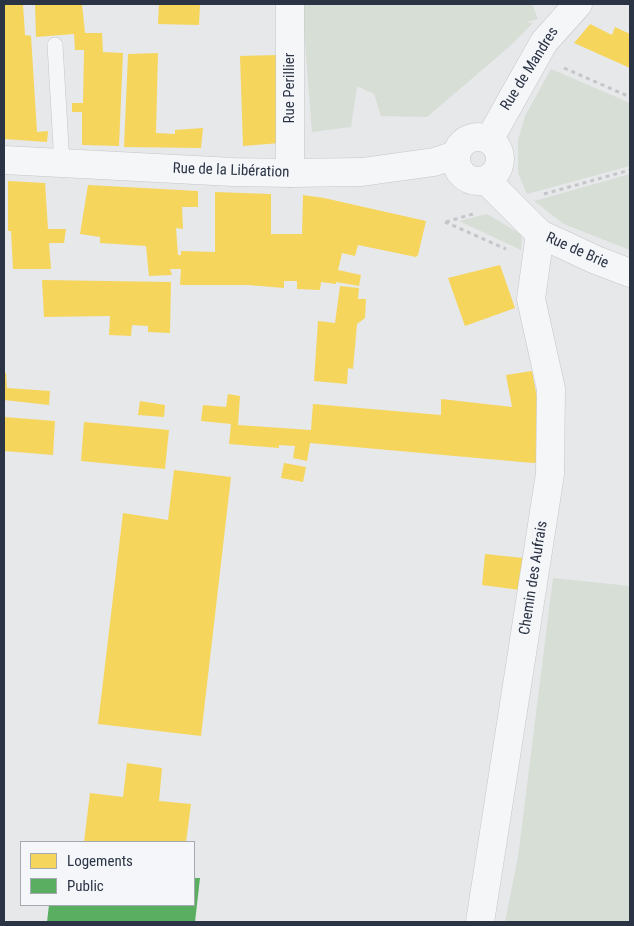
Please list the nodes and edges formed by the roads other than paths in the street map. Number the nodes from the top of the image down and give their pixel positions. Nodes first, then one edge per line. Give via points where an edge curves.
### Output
1 (290, 4) edge
2 (578, 4) edge
3 (54, 45) dead end
4 (489, 140) junction
5 (456, 155) junction
6 (4, 160) edge
7 (62, 164) junction
8 (290, 173) junction
9 (486, 180) junction
10 (540, 234) junction
11 (630, 273) edge
12 (480, 922) edge

1 - 8 street, Rue Perillier
2 - 4 street, Rue de Mandres via 544,42
3 - 7 lane
4 - 5 street via 482,137 469,139
4 - 9 street via 500,157 497,170
5 - 8 street, Rue de la Libération via 434,162 362,172
5 - 9 street via 462,173 473,180
6 - 7 street, Rue de la Libération
7 - 8 street, Rue de la Libération
9 - 10 street, Rue de Brie
10 - 11 street, Rue de Brie
10 - 12 street, Chemin des Aufrais via 532,299 551,389 550,474

